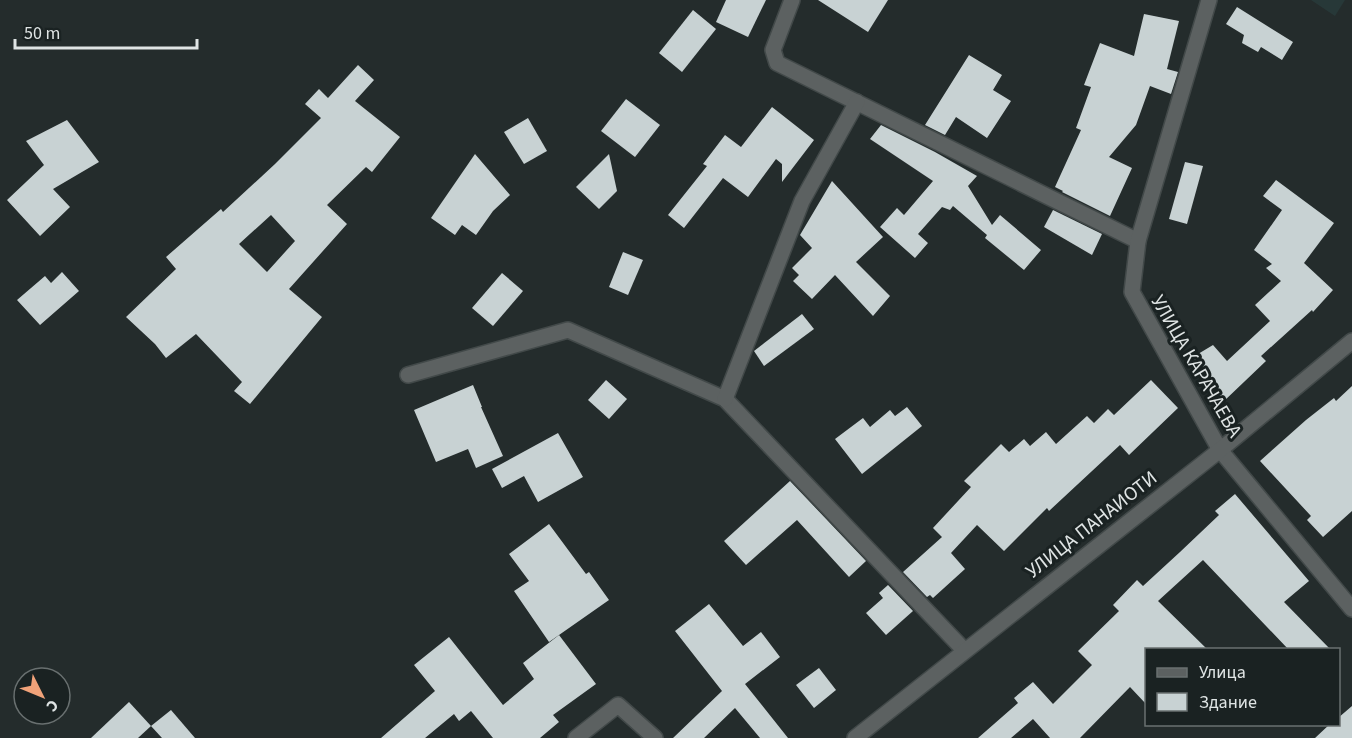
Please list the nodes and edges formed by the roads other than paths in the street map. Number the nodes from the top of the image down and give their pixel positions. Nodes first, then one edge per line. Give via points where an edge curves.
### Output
1 (792, 0) edge
2 (1209, 0) edge
3 (857, 102) junction
4 (1138, 241) junction
5 (1352, 341) edge
6 (408, 375) dead end
7 (725, 399) junction
8 (1220, 450) junction
9 (1352, 609) edge
10 (964, 650) junction
11 (576, 738) edge
12 (655, 738) edge
13 (855, 738) edge

1 - 3 street via 773,50 777,63
2 - 4 street, УЛИЦА КАРАЧАЕВА
3 - 4 street
3 - 7 street via 802,201
4 - 8 street, УЛИЦА КАРАЧАЕВА via 1132,292
5 - 8 street, УЛИЦА ПАНАИОТИ
6 - 7 street via 568,330
7 - 10 street
8 - 9 street, УЛИЦА КАРАЧАЕВА
8 - 10 street, УЛИЦА ПАНАИОТИ
10 - 13 street, УЛИЦА ПАНАИОТИ
11 - 12 street via 618,705

